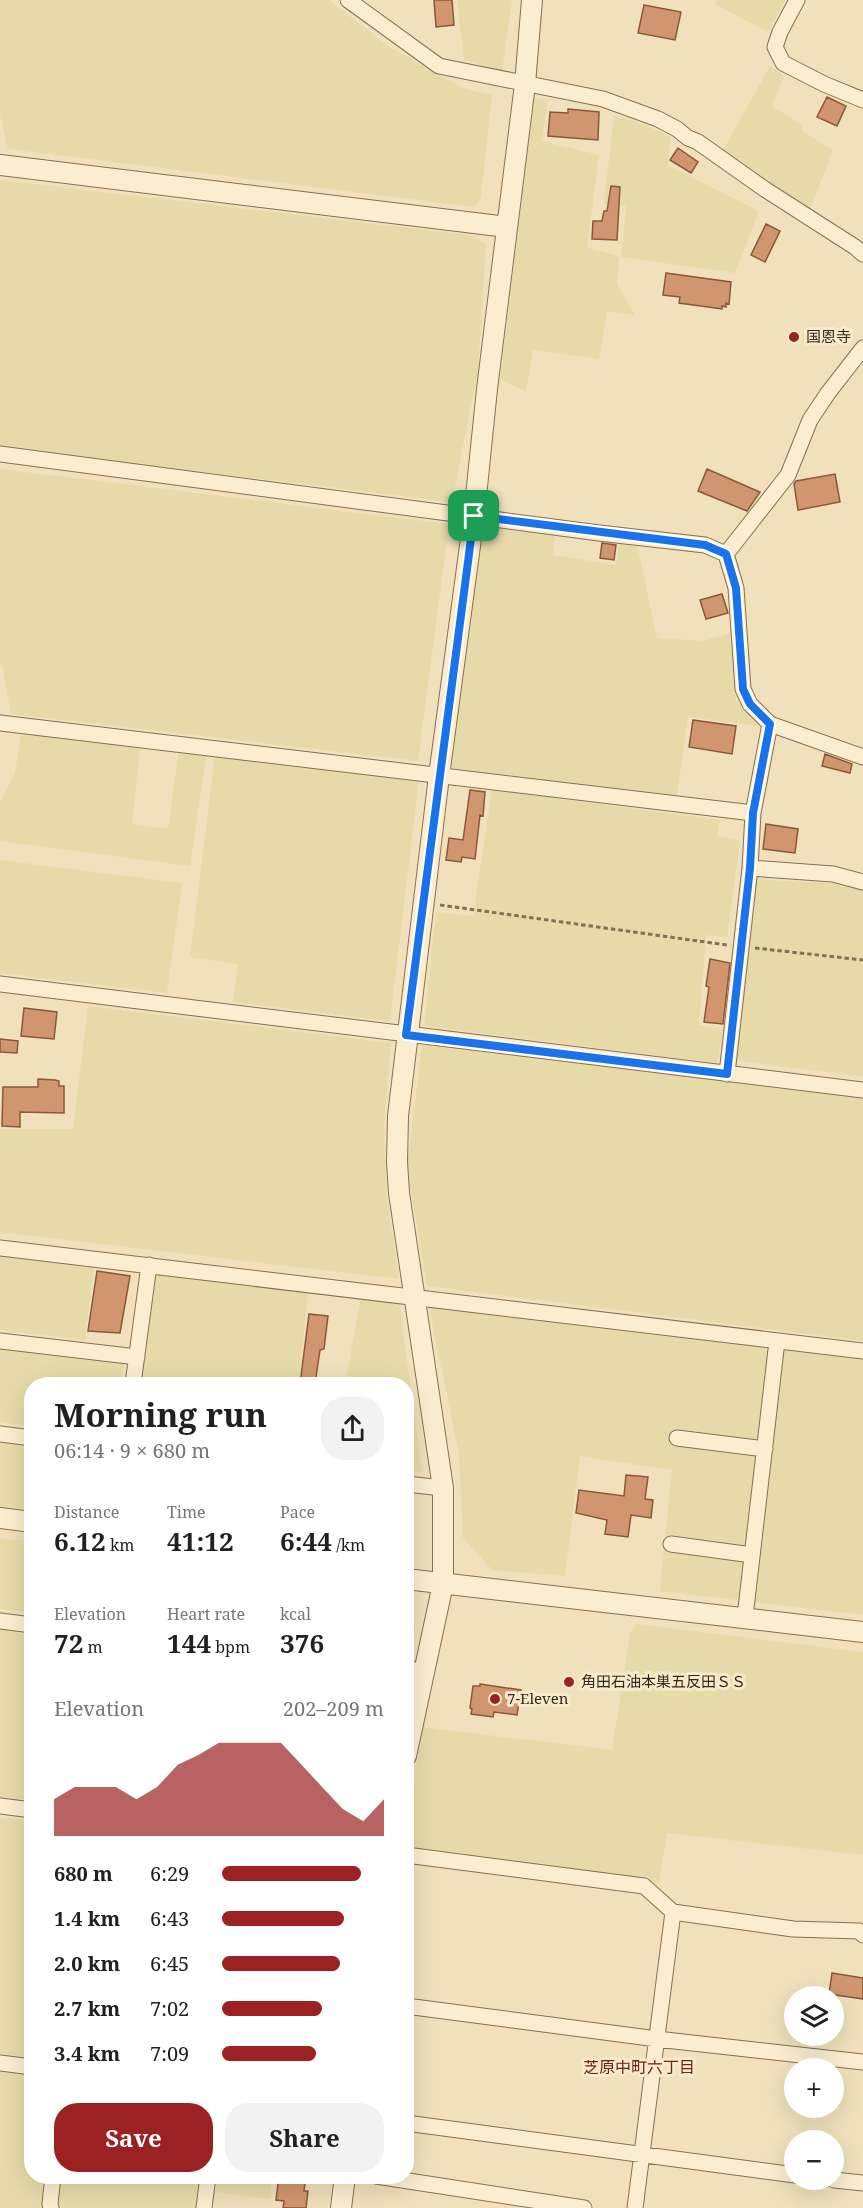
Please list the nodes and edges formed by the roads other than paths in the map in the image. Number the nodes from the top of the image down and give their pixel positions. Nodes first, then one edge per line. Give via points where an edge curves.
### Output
1 (348, 0) edge
2 (532, 0) edge
3 (797, 0) edge
4 (525, 84) junction
5 (863, 100) edge
6 (1, 161) edge
7 (507, 226) junction
8 (863, 255) edge
9 (863, 348) edge
10 (0, 454) edge
11 (474, 516) junction
12 (726, 554) junction
13 (0, 723) edge
14 (770, 724) junction
15 (863, 757) edge
16 (439, 776) junction
17 (753, 813) junction
18 (750, 868) junction
19 (863, 882) edge
20 (0, 984) edge
21 (406, 1035) junction
22 (727, 1074) junction
23 (863, 1089) edge
24 (0, 1248) edge
25 (149, 1265) junction
26 (414, 1298) junction
27 (0, 1341) edge
28 (777, 1341) junction
29 (863, 1351) edge
30 (137, 1357) junction
31 (134, 1377) edge
32 (0, 1434) edge
33 (24, 1437) edge
34 (677, 1438) dead end
35 (765, 1449) junction
36 (414, 1485) edge
37 (443, 1488) junction
38 (0, 1518) edge
39 (24, 1521) edge
40 (671, 1544) dead end
41 (752, 1555) junction
42 (414, 1580) edge
43 (443, 1584) junction
44 (745, 1617) junction
45 (0, 1621) edge
46 (24, 1624) edge
47 (863, 1632) edge
48 (415, 1670) edge
49 (0, 1806) edge
50 (24, 1809) edge
51 (414, 1856) edge
52 (673, 1912) junction
53 (863, 1935) edge
54 (414, 2007) edge
55 (657, 2039) junction
56 (863, 2062) edge
57 (0, 2063) edge
58 (24, 2066) edge
59 (414, 2123) edge
60 (642, 2155) junction
61 (784, 2174) edge
62 (844, 2181) edge
63 (414, 2182) edge
64 (863, 2183) edge
65 (52, 2184) edge
66 (207, 2184) edge
67 (344, 2184) edge
68 (51, 2208) edge
69 (204, 2208) edge
70 (340, 2208) edge
71 (584, 2208) edge
72 (635, 2208) edge

1 - 4 street via 439,66
2 - 4 street
3 - 5 street via 775,47 783,63
4 - 7 street
4 - 8 street via 603,99 658,119
6 - 7 street
7 - 11 street
9 - 12 street via 810,420 788,474
10 - 11 street
11 - 12 street via 705,545
11 - 16 street
12 - 14 street via 736,588 743,689 750,704
13 - 16 street
14 - 15 street
14 - 17 street
16 - 17 street
16 - 21 street
17 - 18 street
18 - 19 street via 833,874
18 - 22 street
20 - 21 street
21 - 22 street
21 - 26 street via 397,1162
22 - 23 street
24 - 25 street
25 - 26 street
25 - 30 street
26 - 28 street
26 - 37 street
27 - 30 street
28 - 29 street
28 - 35 street
30 - 31 street
32 - 33 street
34 - 35 street
35 - 41 street
36 - 37 street
37 - 43 street
38 - 39 street
40 - 41 street
41 - 44 street
42 - 43 street
43 - 44 street
43 - 48 street
44 - 47 street
45 - 46 street
49 - 50 street
51 - 52 street via 644,1886
52 - 53 street
52 - 55 street
54 - 55 street
55 - 56 street
55 - 60 street
57 - 58 street
59 - 60 street
60 - 61 street
60 - 72 street
62 - 64 street
63 - 71 street
65 - 68 street
66 - 69 street
67 - 70 street

